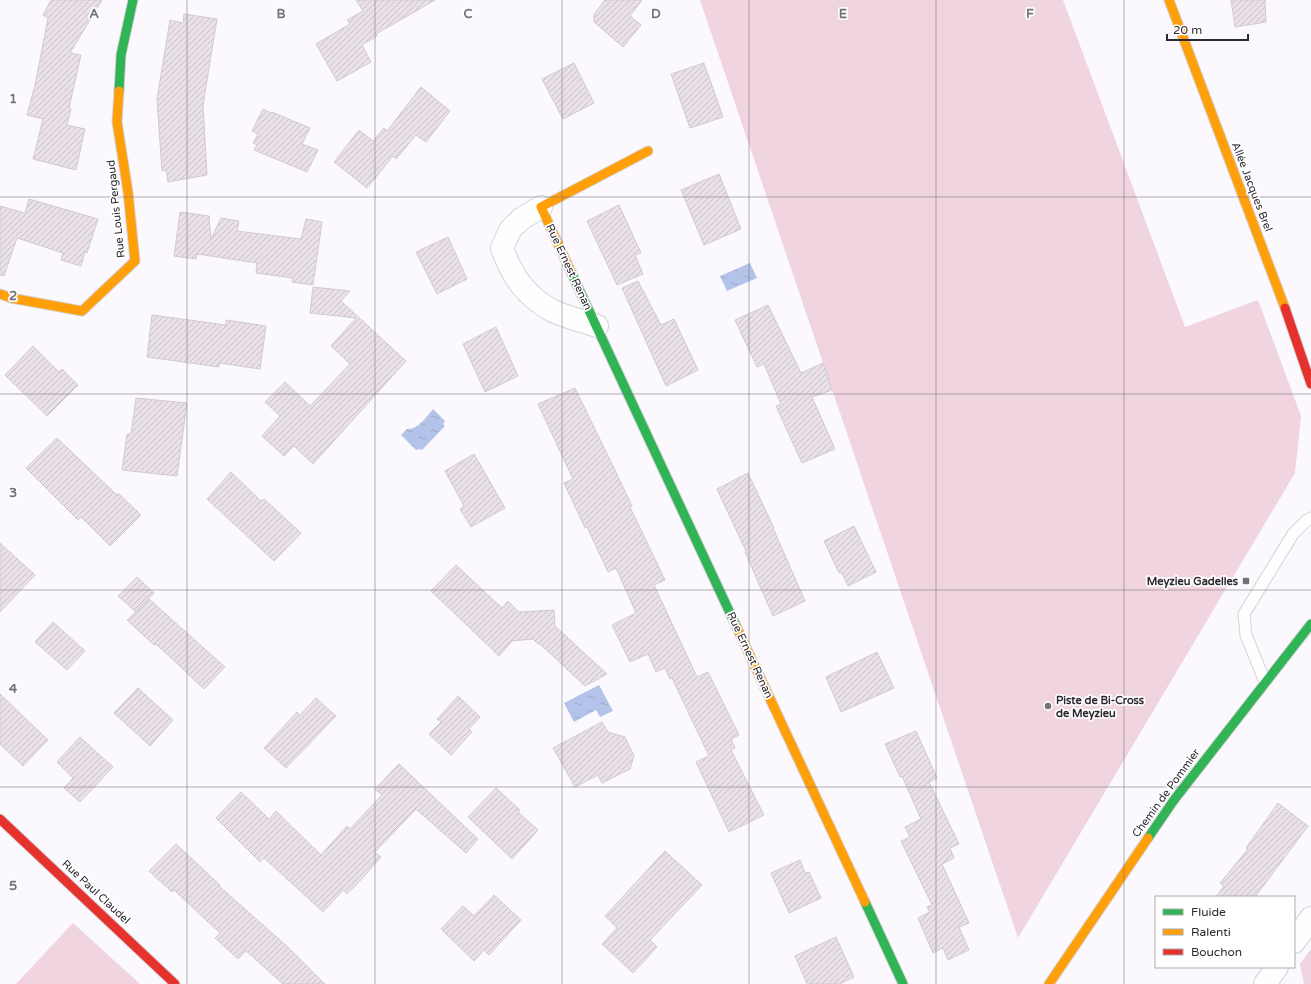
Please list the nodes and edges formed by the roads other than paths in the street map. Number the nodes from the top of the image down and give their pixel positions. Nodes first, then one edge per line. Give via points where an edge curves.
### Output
1 (134, 0) edge
2 (1169, 0) edge
3 (648, 152) dead end
4 (541, 207) junction
5 (0, 294) edge
6 (596, 326) junction
7 (1311, 384) edge
8 (1311, 518) edge
9 (1311, 624) edge
10 (1265, 682) junction
11 (0, 818) edge
12 (1311, 918) edge
13 (1295, 941) edge
14 (175, 984) edge
15 (903, 984) edge
16 (1049, 984) edge

1 - 5 street, Rue Louis Pergaud via 121,55 117,122 135,261 82,310 10,298
2 - 7 street, Allée Jacques Brel via 1276,282
3 - 4 street, Rue Ernest Renan
4 - 6 street, Rue Ernest Renan
4 - 6 street, Rue Ernest Renan via 521,219 510,230 502,248 509,267 528,294 553,311
6 - 15 street, Rue Ernest Renan
8 - 10 lane via 1293,534 1244,614 1246,635
9 - 10 street, Chemin de Pommier
10 - 16 street, Chemin de Pommier via 1174,800
11 - 14 street, Rue Paul Claudel
12 - 13 street

